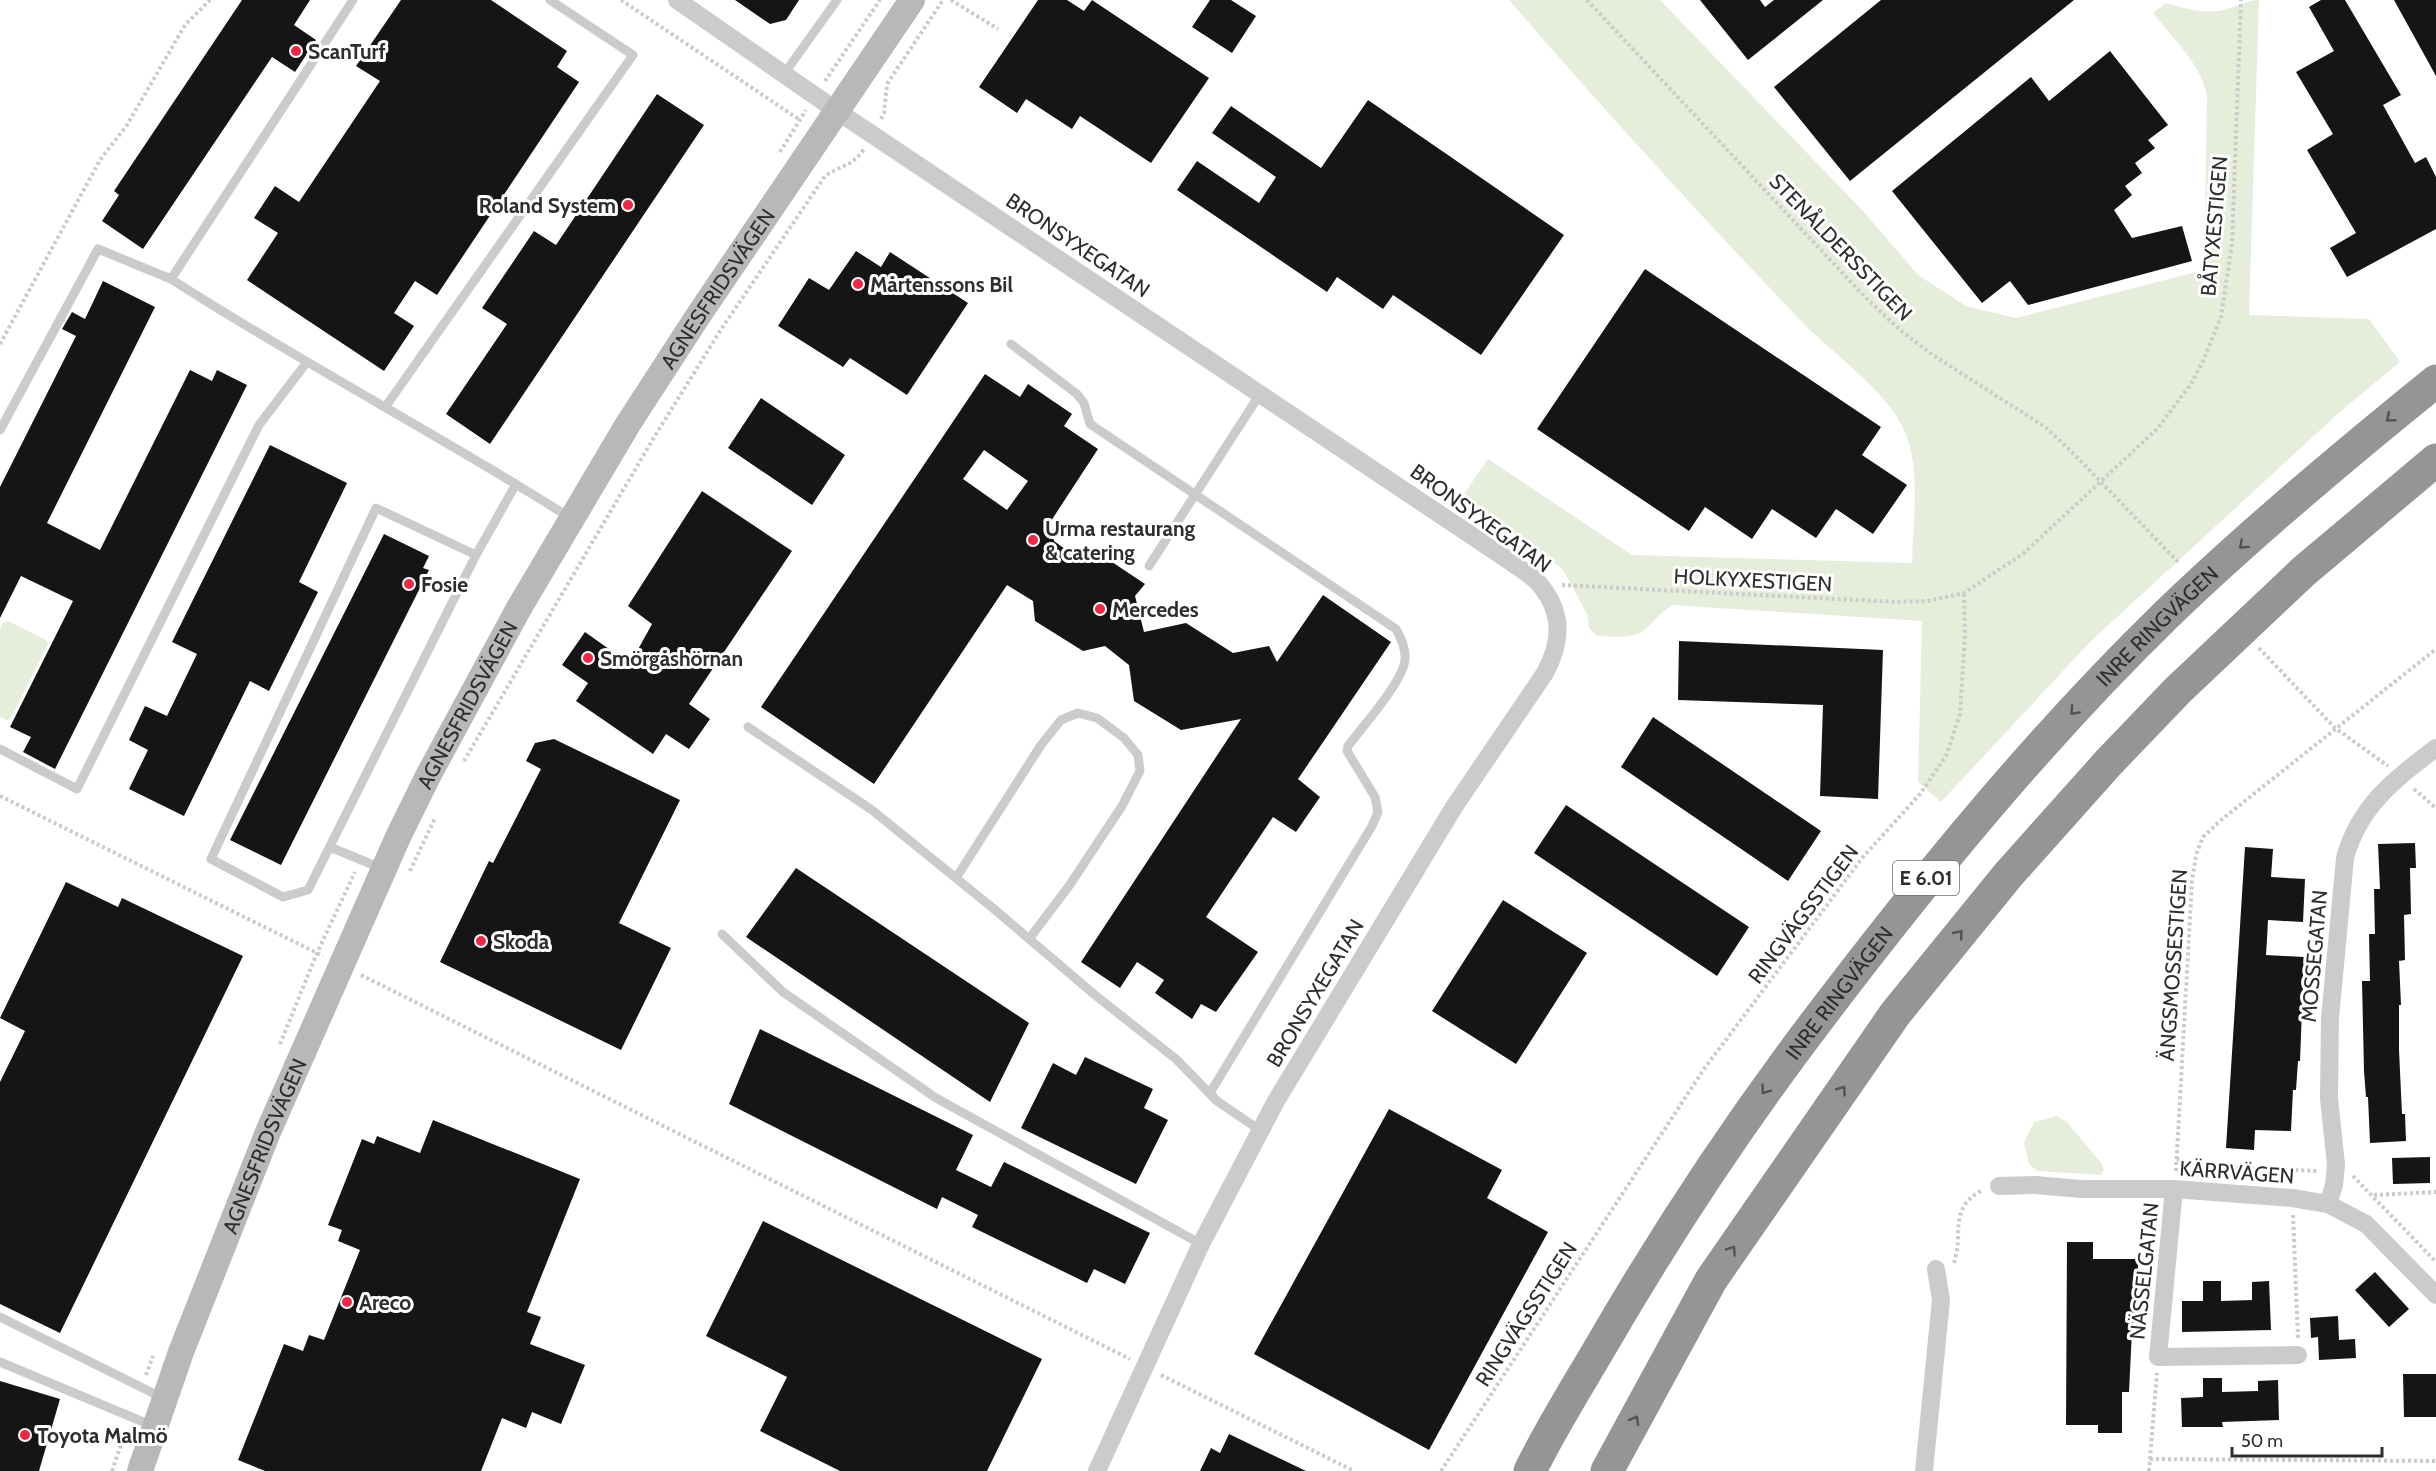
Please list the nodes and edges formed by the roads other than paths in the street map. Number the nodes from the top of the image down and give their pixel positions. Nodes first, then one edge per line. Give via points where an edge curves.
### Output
1 (353, 0) edge
2 (550, 0) edge
3 (677, 0) edge
4 (837, 0) edge
5 (912, 0) edge
6 (784, 74) junction
7 (837, 111) junction
8 (171, 279) junction
9 (1011, 344) dead end
10 (307, 362) junction
11 (2436, 381) edge
12 (1260, 394) junction
13 (386, 406) junction
14 (0, 430) edge
15 (2436, 460) edge
16 (516, 484) junction
17 (1196, 493) junction
18 (572, 518) junction
19 (476, 555) junction
20 (1149, 566) dead end
21 (748, 727) dead end
22 (2436, 748) edge
23 (0, 749) edge
24 (330, 847) junction
25 (395, 874) junction
26 (956, 878) junction
27 (722, 934) dead end
28 (1029, 939) junction
29 (1210, 1093) junction
30 (1261, 1131) junction
31 (1999, 1186) road end
32 (2174, 1189) junction
33 (2328, 1204) junction
34 (1201, 1244) junction
35 (1936, 1269) dead end
36 (2436, 1295) edge
37 (0, 1317) edge
38 (2298, 1355) road end
39 (0, 1362) edge
40 (165, 1399) junction
41 (155, 1427) junction
42 (1608, 1469) edge
43 (140, 1471) edge
44 (1097, 1471) edge
45 (1530, 1471) edge
46 (1924, 1471) edge

1 - 8 lane
2 - 13 lane via 633,55
3 - 6 street, BRONSYXEGATAN
4 - 6 lane
5 - 7 main road, AGNESFRIDSVÄGEN
6 - 7 street, BRONSYXEGATAN
7 - 12 street, BRONSYXEGATAN
7 - 18 main road, AGNESFRIDSVÄGEN via 698,316
8 - 10 lane
8 - 14 lane via 98,249
9 - 17 lane via 1077,394 1090,424
10 - 13 lane
10 - 23 lane via 259,424 77,789
11 -> 45 highway, INRE RINGVÄGEN / E 6.01 via 2353,448 2166,616 1995,797 1925,879 1794,1050 1704,1179 1631,1294
12 - 17 lane
12 - 30 street, BRONSYXEGATAN via 1540,584 1556,616 1559,636 1545,673 1454,807
13 - 16 lane
42 -> 15 highway, E 6.01 via 1711,1280 1895,1014 2008,875 2178,690 2304,571
16 - 18 lane
16 - 19 lane
17 - 20 lane
17 - 29 lane via 1396,629 1403,642 1405,660 1398,680 1347,751 1375,797 1375,819
18 - 25 main road, AGNESFRIDSVÄGEN via 434,765
19 - 24 lane
19 - 24 lane via 376,507 212,859 283,897 308,890
21 - 26 lane via 872,810
22 - 33 street, MOSSEGATAN via 2400,777 2362,816 2345,858 2330,1018 2329,1098 2336,1165
24 - 25 lane
25 - 40 main road, AGNESFRIDSVÄGEN via 356,968 268,1132
26 - 28 lane
26 - 28 lane via 1061,720 1078,713 1097,718 1124,738 1138,755 1140,771 1116,815
27 - 34 lane via 783,992 936,1098
28 - 29 lane via 1176,1059
29 - 30 lane
30 - 34 street, BRONSYXEGATAN
31 - 32 street, KÄRRVÄGEN
32 - 33 street, KÄRRVÄGEN
32 - 38 street, NÄSSELGATAN via 2158,1357
33 - 36 street, KÄRRVÄGEN via 2366,1224
34 - 44 street, BRONSYXEGATAN
35 - 46 street via 1941,1300
37 - 40 lane
39 - 41 lane
40 - 41 main road, AGNESFRIDSVÄGEN
41 - 43 main road, AGNESFRIDSVÄGEN

